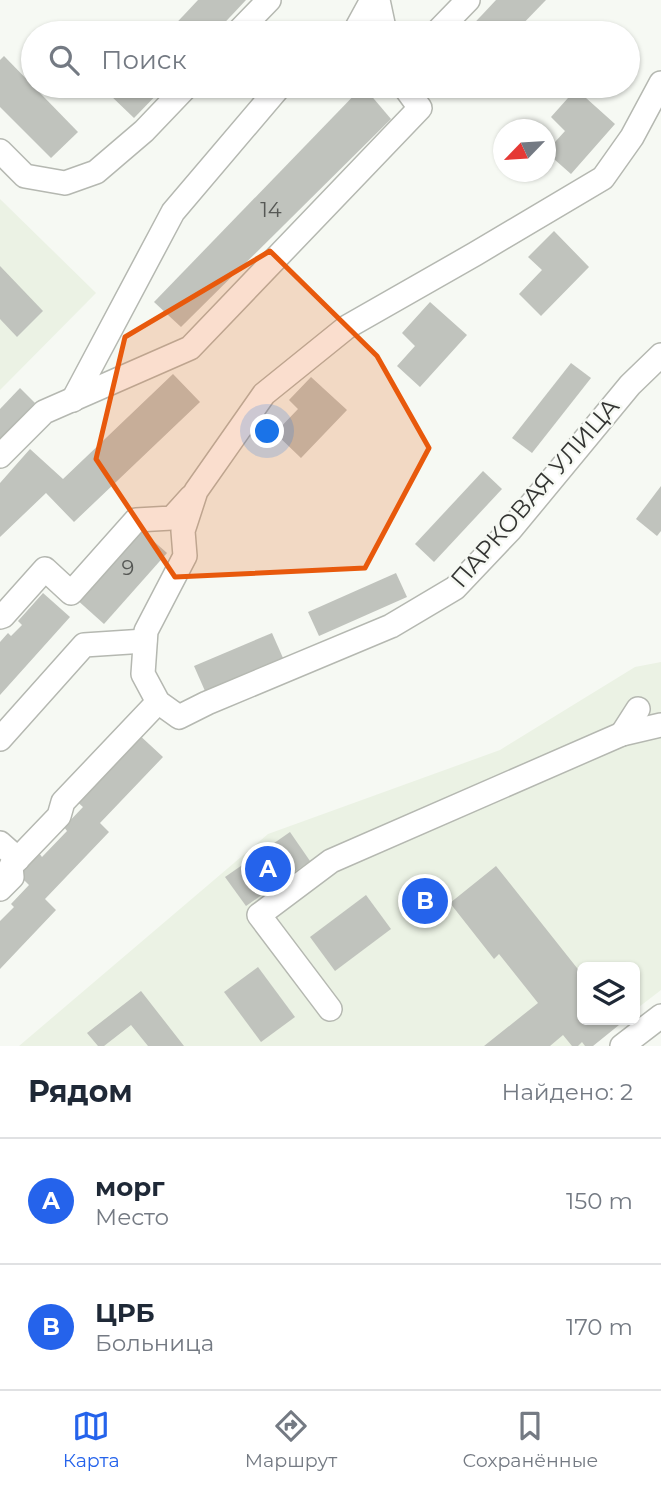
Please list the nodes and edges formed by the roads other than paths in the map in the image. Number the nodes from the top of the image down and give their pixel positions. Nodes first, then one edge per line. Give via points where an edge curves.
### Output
1 (269, 0) edge
2 (372, 0) edge
3 (378, 0) edge
4 (468, 0) edge
5 (249, 21) edge
6 (361, 21) edge
7 (383, 21) edge
8 (448, 21) edge
9 (661, 83) edge
10 (176, 98) edge
11 (270, 98) edge
12 (413, 98) edge
13 (0, 151) edge
14 (661, 355) edge
15 (73, 400) junction
16 (0, 456) edge
17 (196, 491) junction
18 (0, 617) edge
19 (145, 641) junction
20 (158, 702) junction
21 (638, 709) dead end
22 (661, 725) edge
23 (622, 734) junction
24 (0, 739) edge
25 (0, 843) edge
26 (18, 859) junction
27 (0, 890) edge
28 (330, 1009) dead end
29 (661, 1016) edge
30 (622, 1046) edge

1 - 5 street
2 - 6 street
3 - 7 street
4 - 8 street
9 - 17 street via 632,137 603,177 347,327 264,394
10 - 13 street via 96,172 65,183 25,176
11 - 15 street via 173,212
12 - 15 street via 420,108 190,348
14 - 20 street, ПАРКОВАЯ УЛИЦА via 455,588 391,626 178,718
15 - 16 street via 44,412
17 - 18 street via 172,518 136,520 71,593 45,569
17 - 19 street via 183,531 185,556
19 - 20 street via 143,674
19 - 24 street via 84,645
20 - 26 street via 63,802 60,816
21 - 23 street
22 - 23 street
23 - 28 street via 331,861 259,915
25 - 26 street
26 - 27 street via 11,866 12,877
29 - 30 street

